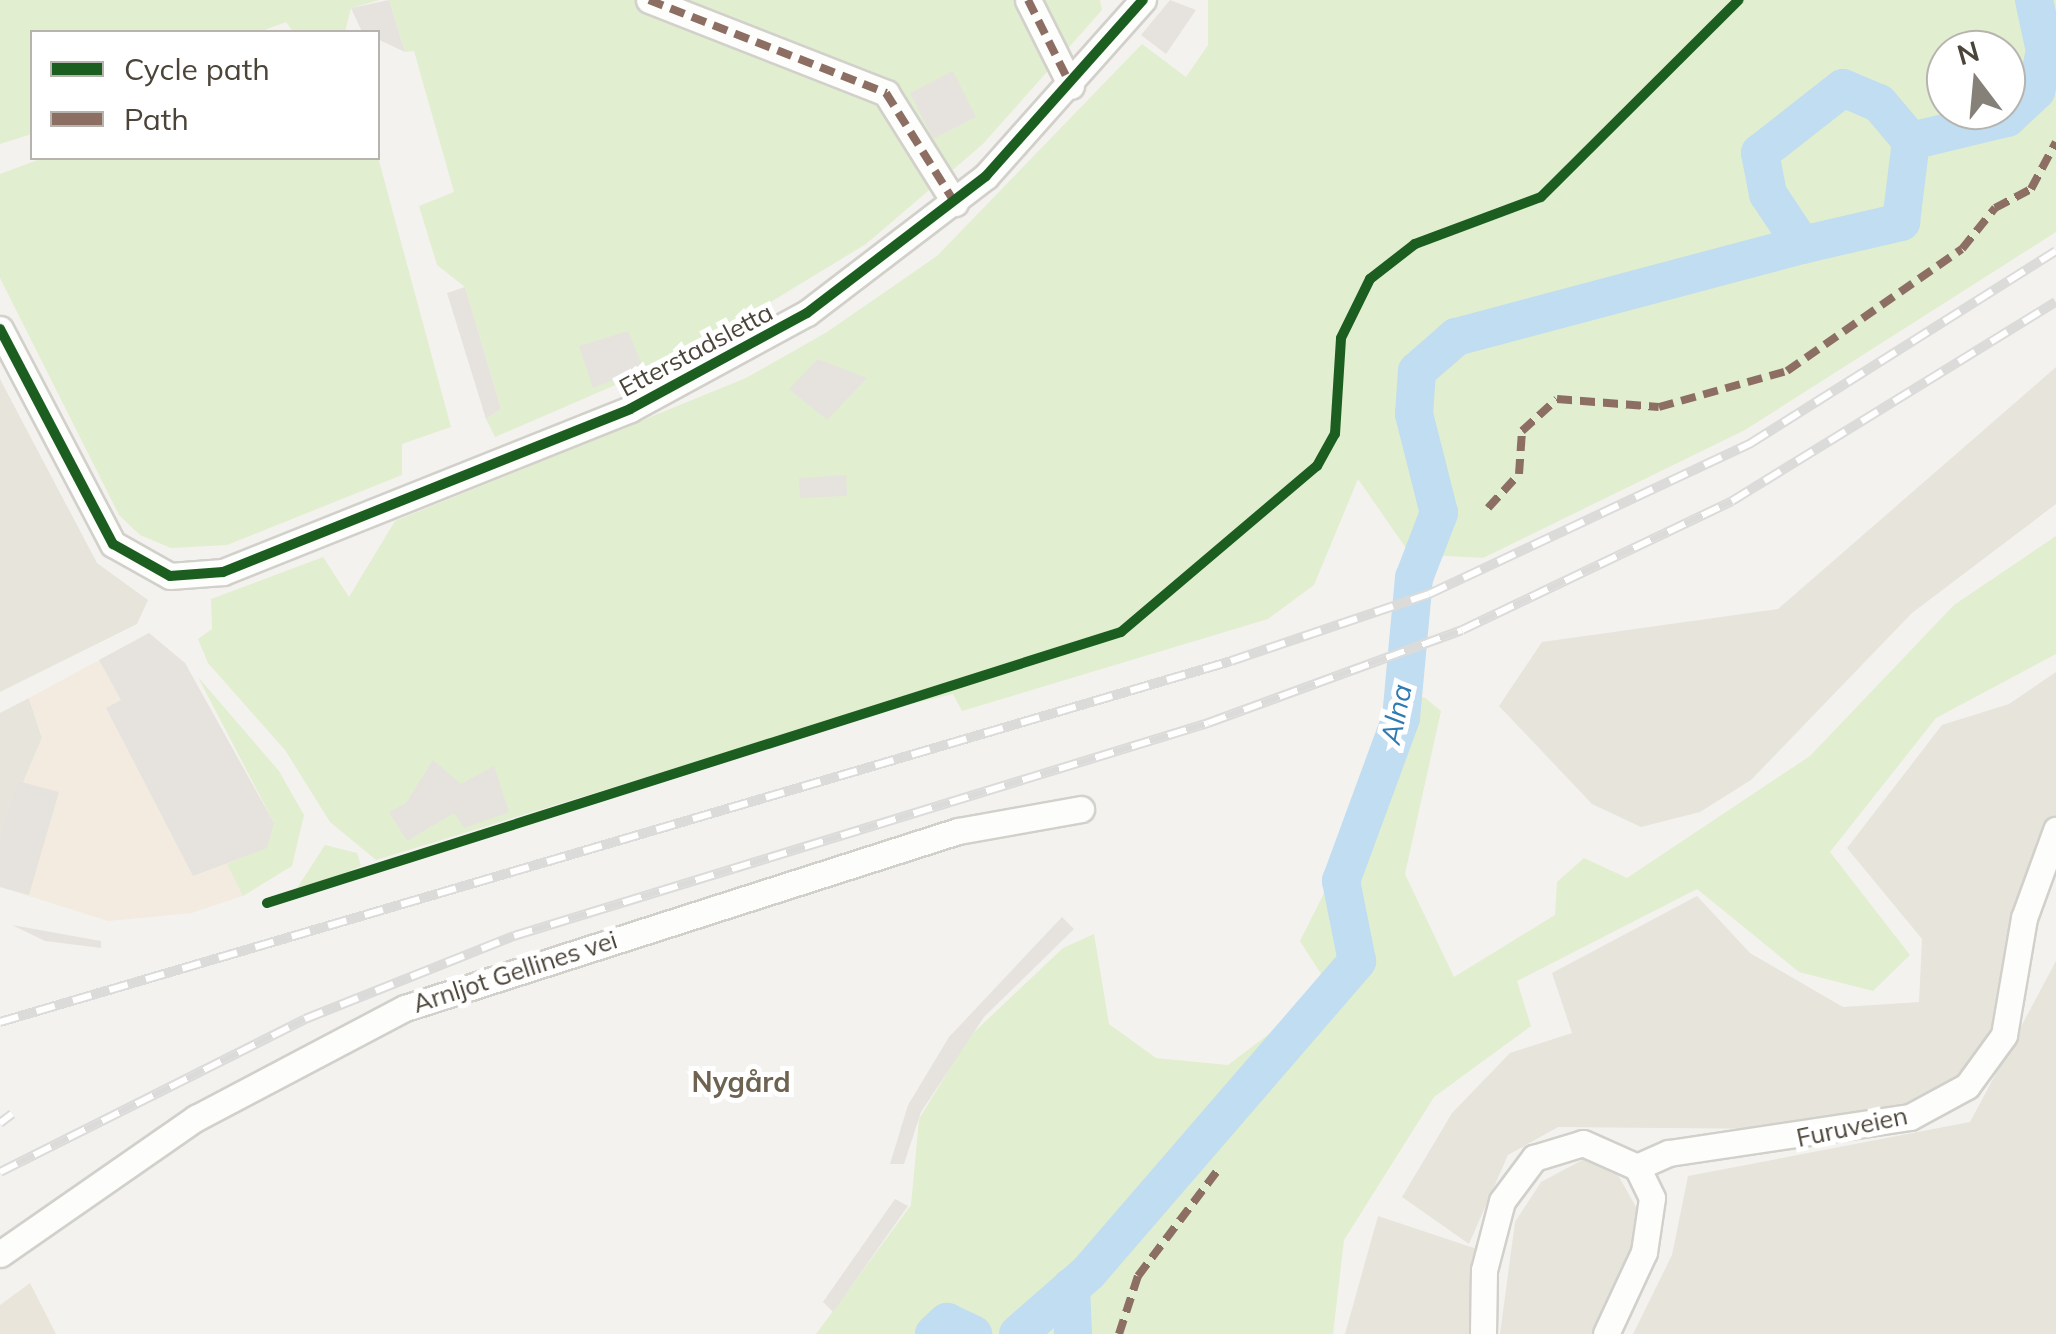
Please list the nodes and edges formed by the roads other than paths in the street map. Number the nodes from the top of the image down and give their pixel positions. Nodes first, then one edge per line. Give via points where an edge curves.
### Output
1 (649, 0) edge
2 (1028, 0) edge
3 (1144, 0) edge
4 (1072, 86) junction
5 (955, 203) junction
6 (0, 329) edge
7 (1081, 809) dead end
8 (2056, 830) edge
9 (1637, 1167) junction
10 (0, 1254) edge
11 (1483, 1334) edge
12 (1606, 1334) edge

1 - 5 street via 886,93
2 - 4 street
3 - 4 street, Etterstadsletta
4 - 5 street, Etterstadsletta
5 - 6 street, Etterstadsletta via 850,285 673,389 243,565 170,576 133,561 101,530
7 - 10 street, Arnljot Gellines vei via 958,831 405,1008 196,1118
8 - 9 street, Furuveien via 2024,918 2004,1034 1967,1086 1910,1116 1668,1153
9 - 11 street via 1583,1143 1549,1149 1522,1170 1488,1243
9 - 12 street via 1652,1225

